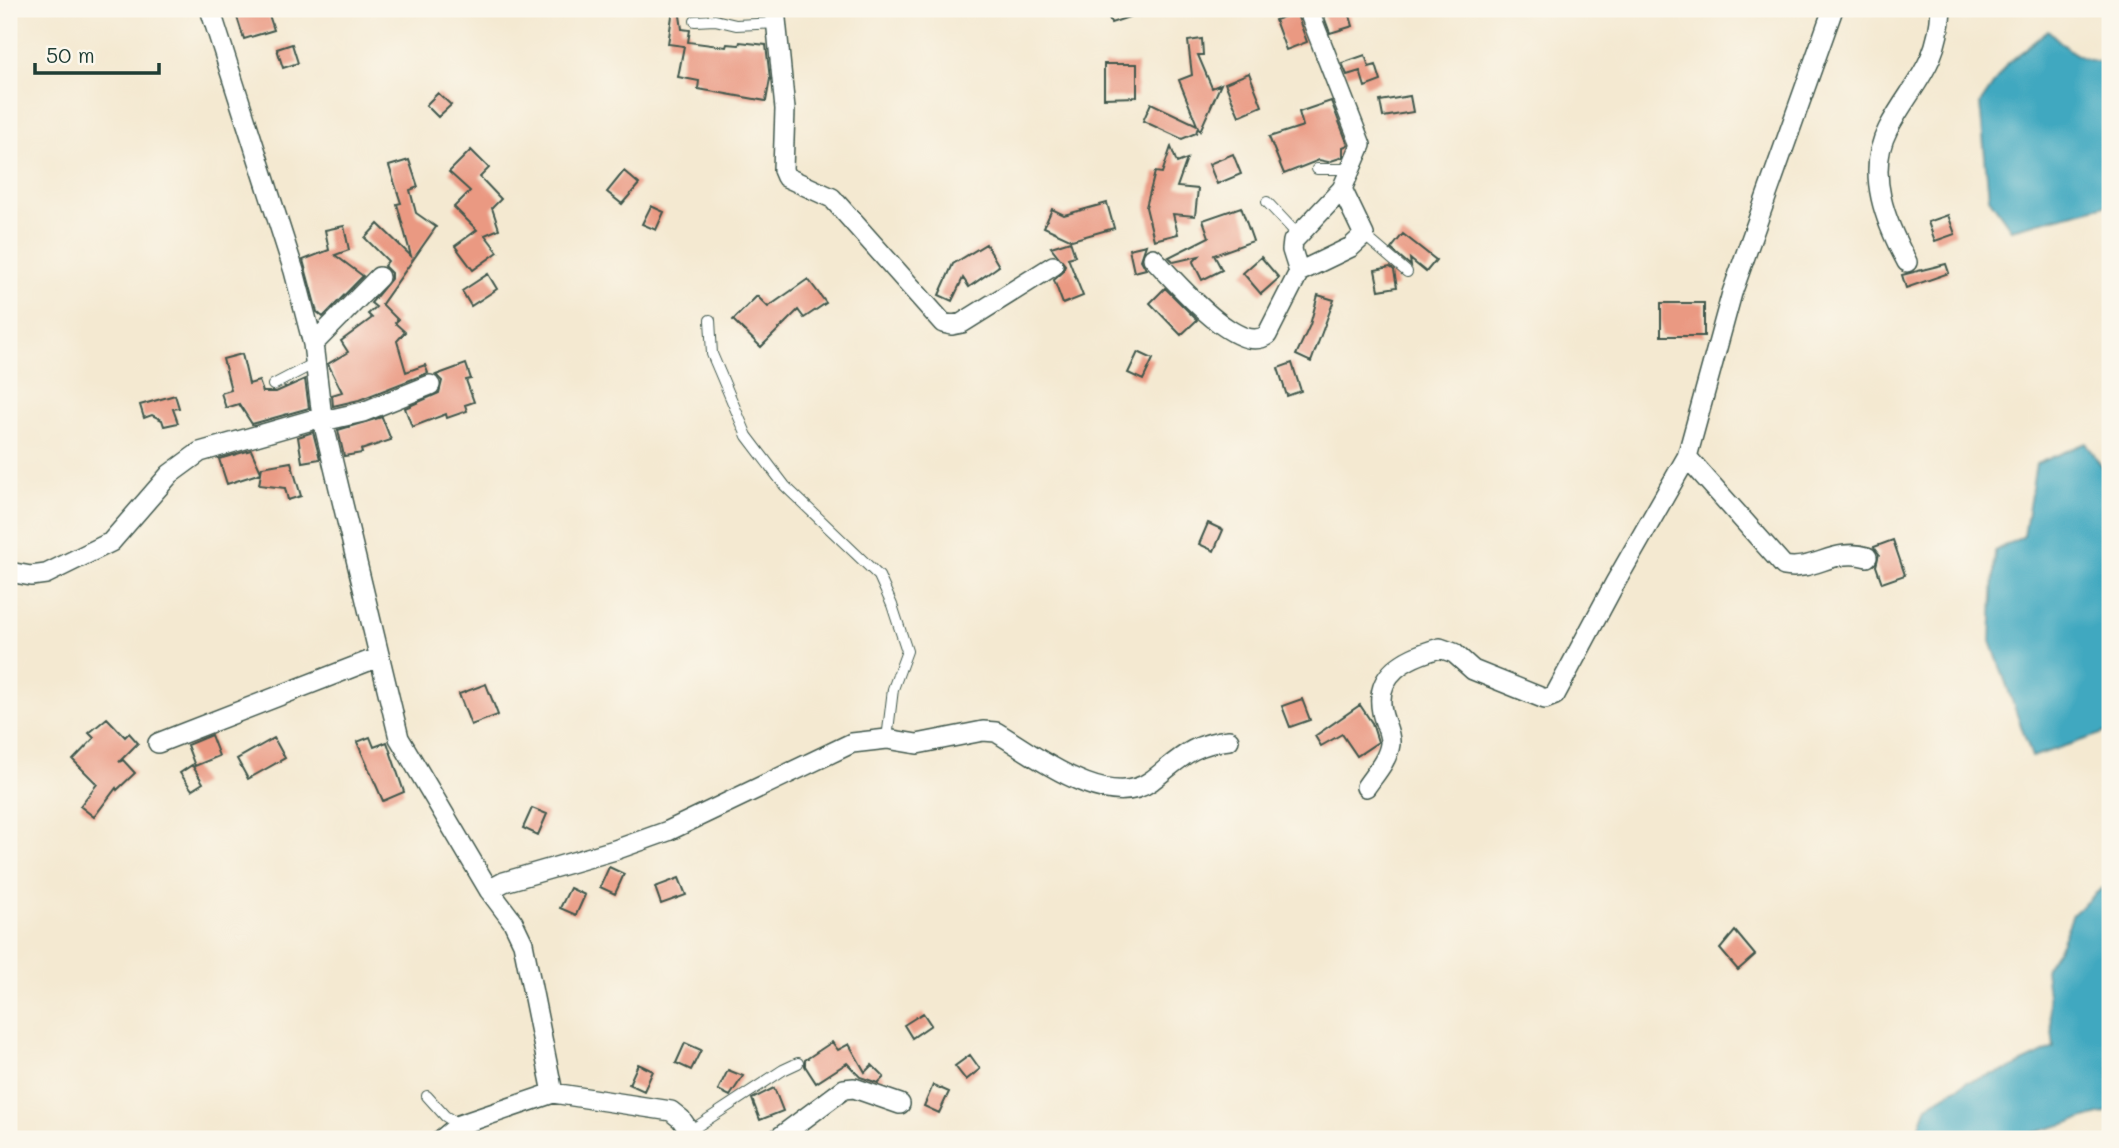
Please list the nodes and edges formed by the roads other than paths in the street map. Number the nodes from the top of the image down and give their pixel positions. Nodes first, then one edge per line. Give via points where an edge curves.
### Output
1 (210, 9) edge
2 (1308, 9) edge
3 (1833, 9) edge
4 (1941, 9) edge
5 (776, 16) edge
6 (695, 21) dead end
7 (1317, 169) dead end
8 (1350, 169) junction
9 (1342, 189) junction
10 (1266, 202) dead end
11 (1298, 235) junction
12 (1364, 235) junction
13 (1153, 258) dead end
14 (1907, 262) dead end
15 (1053, 266) dead end
16 (1299, 272) junction
17 (1407, 272) dead end
18 (379, 277) dead end
19 (710, 320) dead end
20 (315, 353) junction
21 (273, 385) dead end
22 (430, 385) dead end
23 (322, 419) junction
24 (1687, 457) junction
25 (1867, 557) dead end
26 (9, 572) edge
27 (379, 657) junction
28 (887, 739) junction
29 (1230, 740) dead end
30 (158, 743) dead end
31 (1366, 787) dead end
32 (489, 890) junction
33 (798, 1063) dead end
34 (553, 1093) junction
35 (427, 1096) dead end
36 (900, 1104) dead end
37 (459, 1125) junction
38 (692, 1135) edge
39 (442, 1139) edge
40 (778, 1139) edge

1 - 20 street via 294,271
2 - 8 street via 1361,145
3 - 24 street via 1732,293
4 - 14 street via 1933,58 1888,130 1880,157 1885,218
5 - 6 lane via 736,25
5 - 15 street via 786,177 832,198 943,323 962,323
7 - 8 lane
8 - 9 street
9 - 11 street
9 - 12 street
10 - 11 lane
11 - 16 street via 1292,246
12 - 16 street via 1351,247
12 - 17 lane
13 - 16 street via 1213,320 1251,340 1267,334
18 - 20 street
19 - 28 lane via 712,354 747,436 786,486 879,576 892,605 907,651 893,689
20 - 21 lane
20 - 23 street
22 - 23 street via 363,412
23 - 26 street via 200,452 170,474 111,542 46,574
23 - 27 street
24 - 25 street via 1784,566 1800,568 1845,553
24 - 31 street via 1555,695 1545,699 1473,670 1454,653 1440,648 1398,664 1387,674 1380,700 1390,744
27 - 30 street
27 - 32 street via 398,738
28 - 29 street via 917,744 996,732 1086,785 1117,791 1137,789 1204,743
28 - 32 street via 852,743 668,831
32 - 34 street via 523,943
33 - 38 lane
34 - 37 street
34 - 38 street via 671,1111
35 - 37 lane
36 - 40 street via 844,1089
37 - 39 street

